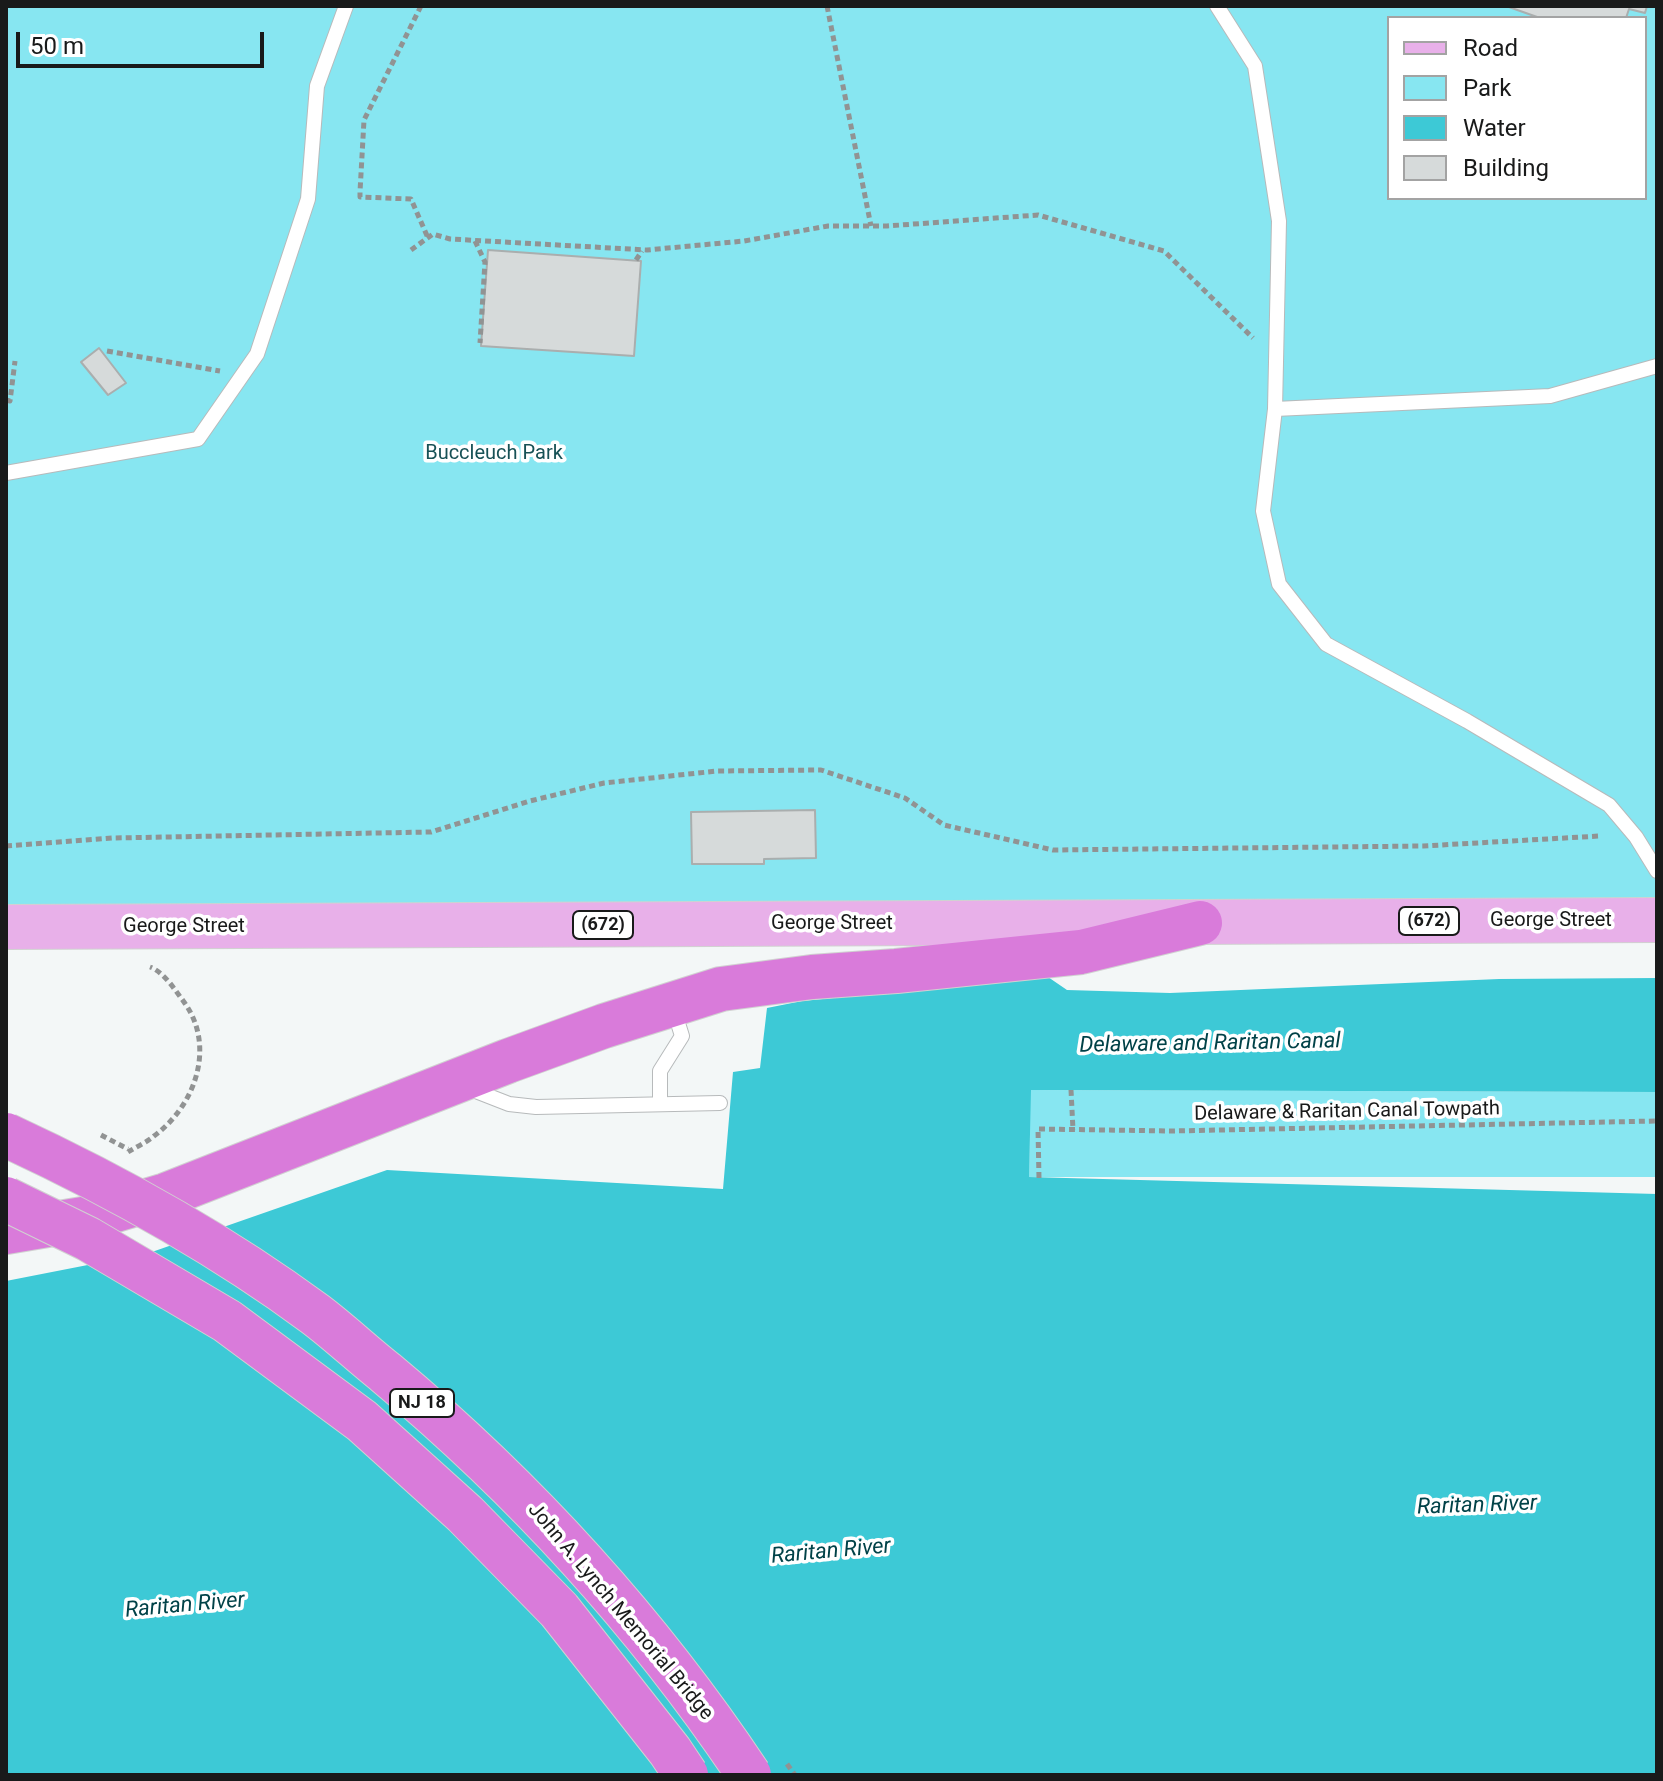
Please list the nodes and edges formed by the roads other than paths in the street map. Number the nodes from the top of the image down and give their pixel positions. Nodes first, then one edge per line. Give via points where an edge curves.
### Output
1 (346, 6) edge
2 (1217, 6) edge
3 (1657, 366) edge
4 (1275, 409) junction
5 (6, 473) edge
6 (1657, 871) edge
7 (1657, 920) edge
8 (1200, 923) junction
9 (6, 927) edge
10 (672, 1003) junction
11 (453, 1082) junction
12 (660, 1103) junction
13 (720, 1103) dead end
14 (6, 1135) edge
15 (6, 1199) edge
16 (6, 1232) edge
17 (686, 1775) edge
18 (749, 1775) edge

1 - 5 lane via 317,86 308,199 257,354 198,439
2 - 4 lane via 1255,66 1279,221
3 - 4 lane via 1550,396
4 - 6 lane via 1263,511 1266,526 1279,584 1326,644 1609,805
7 - 8 main road, George Street / (672)
8 - 9 main road, George Street / (672)
8 - 10 highway via 1081,952 812,977 721,989
10 - 11 highway
10 - 12 lane via 682,1036 660,1071
11 - 12 lane via 523,1106
11 - 16 highway via 166,1195 89,1218
12 - 13 lane
14 - 18 highway, John A. Lynch Memorial Bridge / NJ 18, bridge via 181,1225 315,1314 444,1422 554,1528 704,1708
15 - 17 highway, NJ 18, bridge via 88,1239 227,1321 362,1421 465,1514 559,1610

